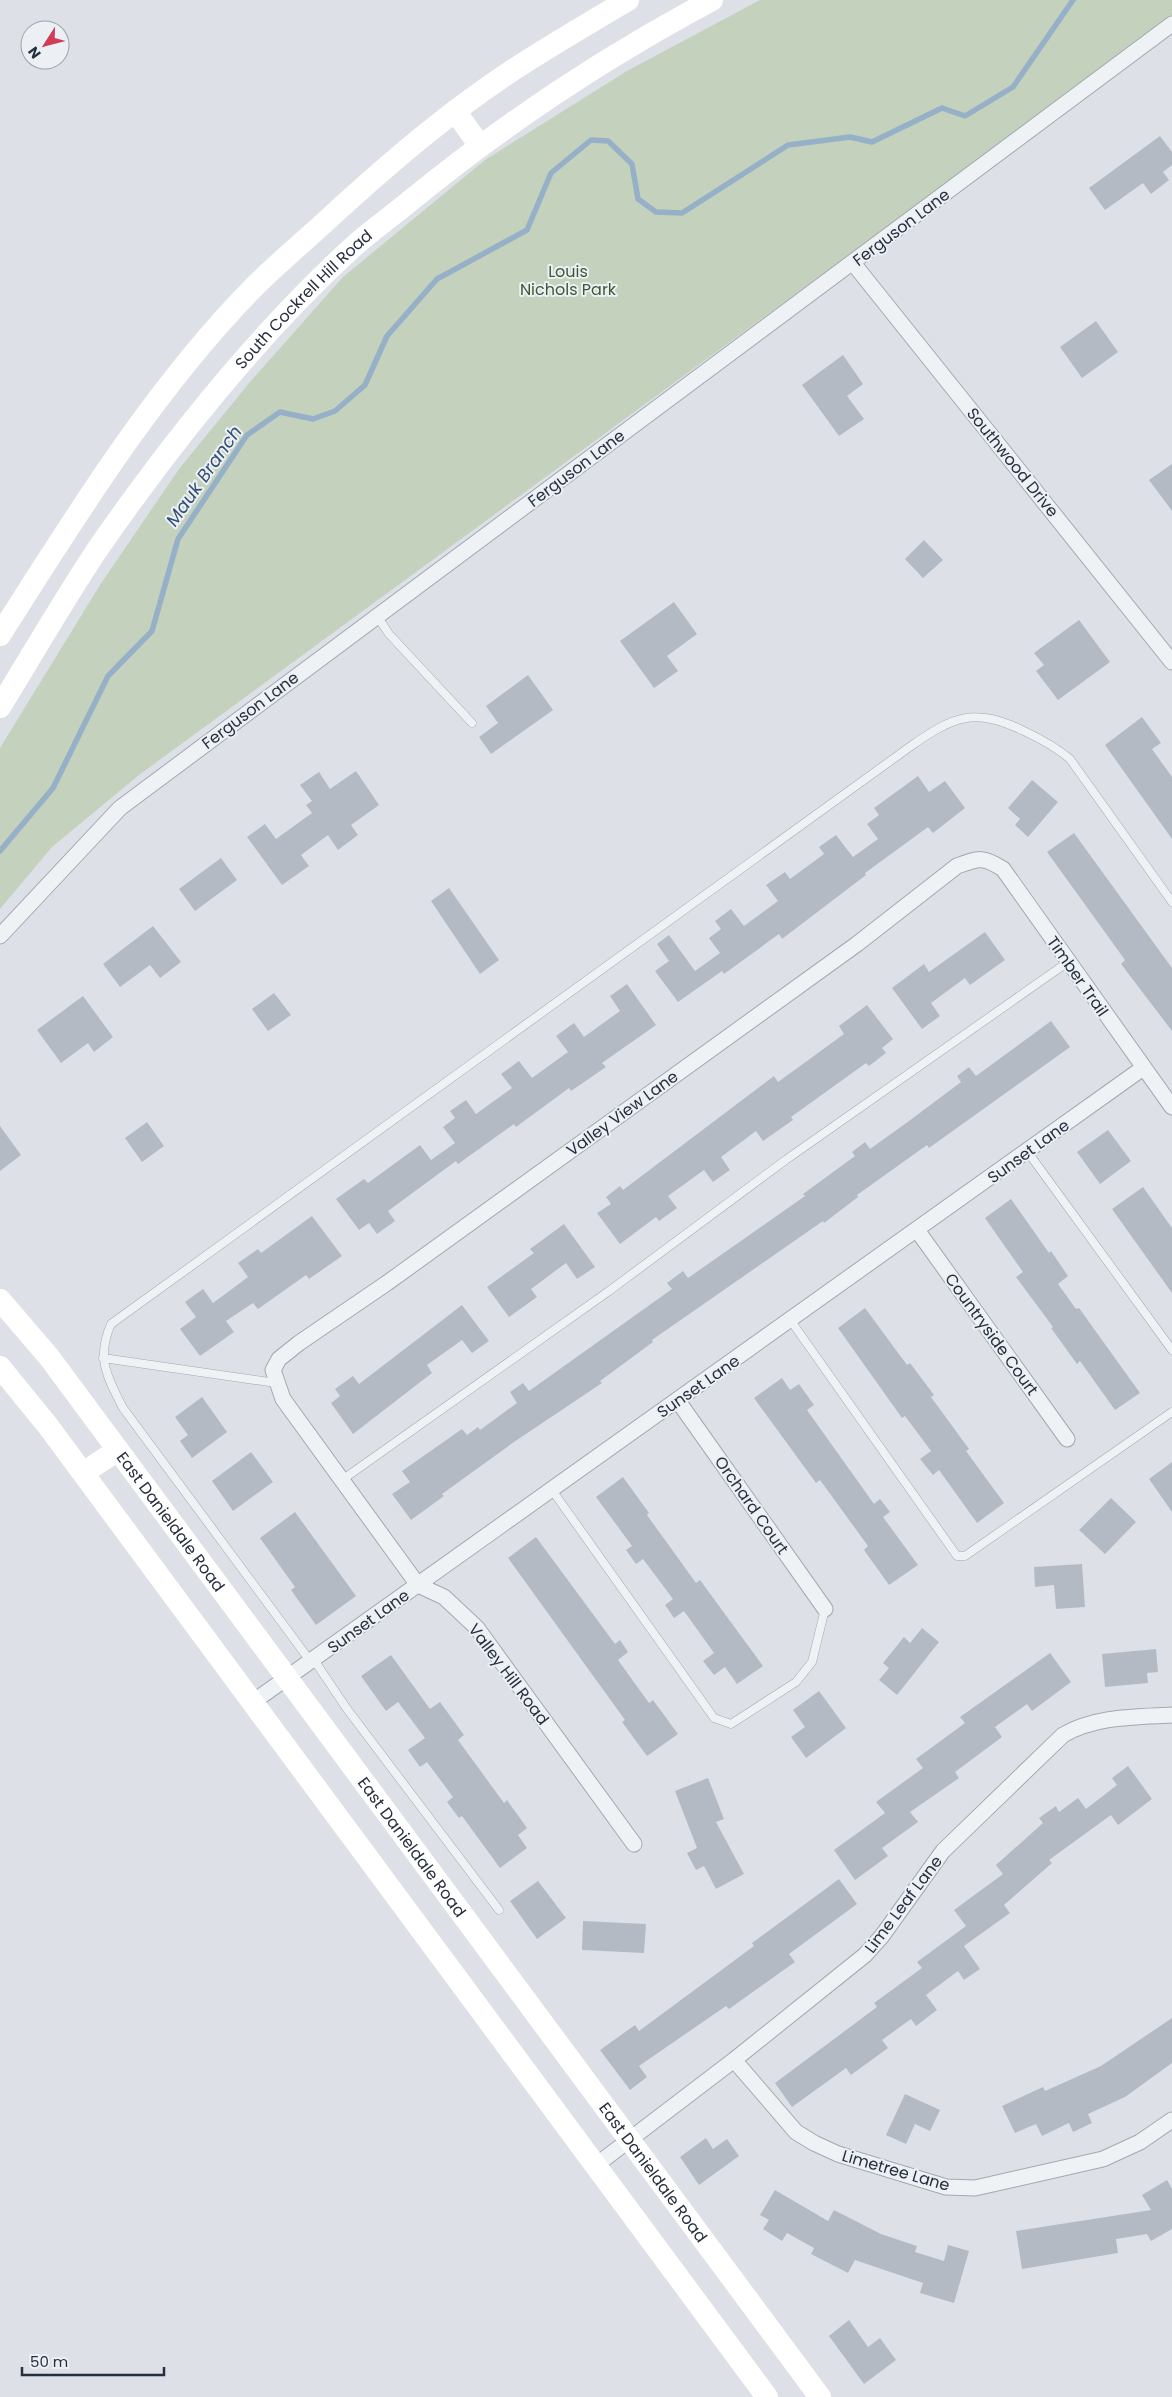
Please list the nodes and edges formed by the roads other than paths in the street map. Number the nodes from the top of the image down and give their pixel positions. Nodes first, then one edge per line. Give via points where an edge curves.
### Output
1 (628, 0) edge
2 (712, 0) edge
3 (1172, 24) edge
4 (455, 111) junction
5 (480, 146) junction
6 (853, 263) junction
7 (35, 579) junction
8 (68, 597) junction
9 (377, 616) junction
10 (0, 635) edge
11 (1172, 662) edge
12 (0, 707) edge
13 (472, 722) dead end
14 (975, 859) joint
15 (1172, 902) edge
16 (0, 936) edge
17 (1068, 962) junction
18 (1142, 1068) junction
19 (1172, 1108) edge
20 (1027, 1151) junction
21 (917, 1230) junction
22 (0, 1300) edge
23 (791, 1320) junction
24 (1172, 1350) edge
25 (103, 1358) junction
26 (0, 1367) edge
27 (275, 1377) junction
28 (678, 1401) junction
29 (1172, 1412) edge
30 (1067, 1438) dead end
31 (118, 1450) junction
32 (83, 1473) junction
33 (342, 1480) junction
34 (552, 1490) junction
35 (418, 1585) junction
36 (825, 1609) joint
37 (313, 1661) junction
38 (287, 1679) junction
39 (253, 1702) junction
40 (1172, 1715) edge
41 (634, 1844) dead end
42 (499, 1910) dead end
43 (734, 2060) junction
44 (1172, 2120) edge
45 (628, 2139) junction
46 (595, 2166) junction
47 (767, 2397) edge
48 (820, 2397) edge

1 - 4 main road via 526,62
2 - 5 main road, South Cockrell Hill Road via 595,67
3 - 6 street, Ferguson Lane
4 - 5 main road
4 - 7 main road via 370,181 254,287 152,408
5 - 8 main road, South Cockrell Hill Road via 355,245 271,330 206,406 147,483
6 - 9 street, Ferguson Lane
6 - 11 street, Southwood Drive
7 - 8 main road
7 - 10 main road
8 - 12 main road, South Cockrell Hill Road
9 - 13 lane
9 - 16 street, Ferguson Lane via 120,808
14 - 17 street, Timber Trail via 988,859 1003,869
14 - 27 street, Valley View Lane via 957,866 849,950 387,1283 298,1343 280,1359
15 - 25 lane via 1070,759 1059,749 989,717 956,720 939,726 121,1316 111,1324 103,1342
17 - 18 street, Timber Trail
17 - 33 lane via 787,1159 609,1291
18 - 19 street, Timber Trail
18 - 20 street, Sunset Lane
20 - 21 street, Sunset Lane
20 - 24 lane
21 - 23 street, Sunset Lane
21 - 30 street, Countryside Court
22 - 31 main road, East Danieldale Road via 49,1357
23 - 28 street, Sunset Lane
23 - 29 lane via 957,1556 965,1556
25 - 27 lane
25 - 37 lane via 123,1408
26 - 32 main road
27 - 33 street, Valley Hill Road via 283,1400
28 - 34 street, Sunset Lane
28 - 36 street, Orchard Court
31 - 32 main road
31 - 38 main road, East Danieldale Road
32 - 39 main road
33 - 35 street, Valley Hill Road
34 - 35 street, Sunset Lane
34 - 36 lane via 714,1718 731,1724 796,1682 812,1662
35 - 37 street, Sunset Lane
35 - 41 street, Valley Hill Road via 444,1598 477,1628
37 - 38 street, Sunset Lane
37 - 42 lane
38 - 39 street, Sunset Lane
38 - 45 main road, East Danieldale Road
39 - 46 main road
40 - 43 street, Lime Leaf Lane via 1099,1721 1078,1726 1063,1735 943,1851 865,1955
43 - 44 street, Limetree Lane via 796,2132 814,2143 838,2154 946,2188 975,2188 1103,2159 1140,2142
43 - 45 street, Lime Leaf Lane
45 - 46 street, Lime Leaf Lane
45 - 48 main road, East Danieldale Road
46 - 47 main road

